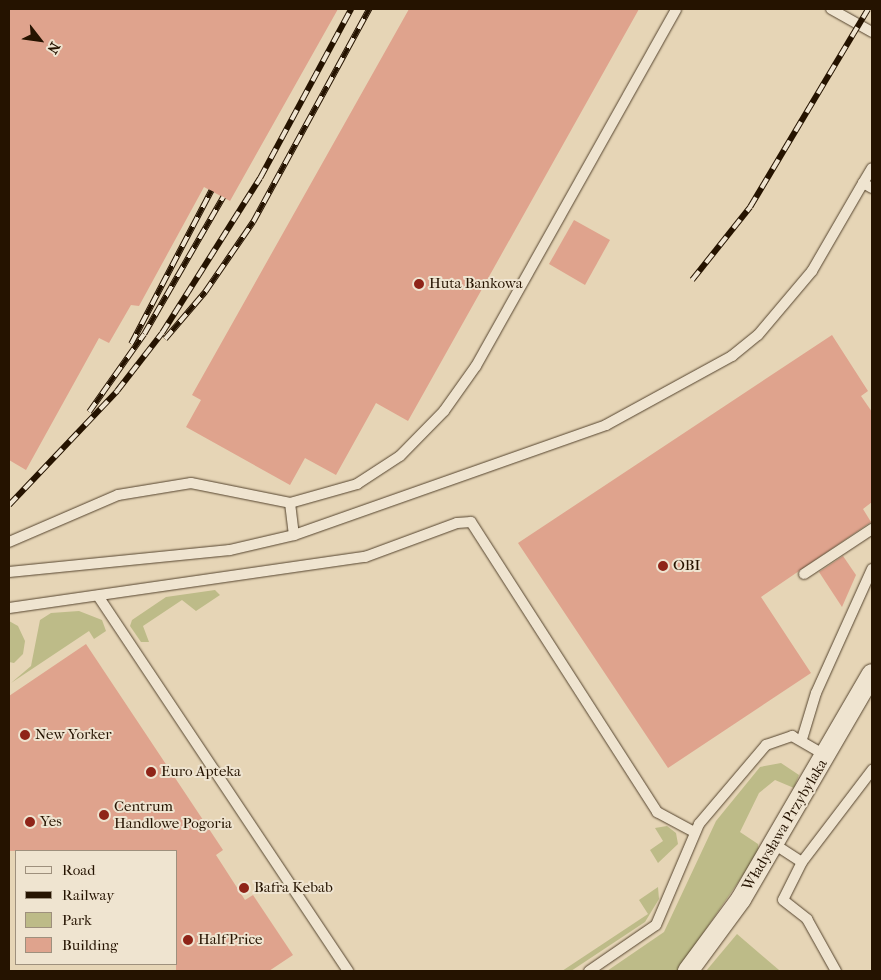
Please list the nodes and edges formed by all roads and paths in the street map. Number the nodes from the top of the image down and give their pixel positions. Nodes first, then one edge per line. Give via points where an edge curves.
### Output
1 (676, 9) edge
2 (831, 9) edge
3 (872, 32) edge
4 (872, 168) edge
5 (868, 185) edge
6 (290, 503) junction
7 (872, 528) edge
8 (294, 535) junction
9 (9, 542) edge
10 (872, 569) edge
11 (9, 572) edge
12 (804, 574) dead end
13 (98, 596) junction
14 (9, 608) edge
15 (872, 674) edge
16 (802, 739) junction
17 (826, 756) junction
18 (872, 770) edge
19 (694, 832) junction
20 (774, 844) junction
21 (802, 862) junction
22 (348, 971) edge
23 (589, 971) edge
24 (688, 971) edge
25 (836, 971) edge

1 - 6 lane via 476,366 444,411 400,456 357,484
2 - 3 lane
4 - 5 lane
5 - 8 lane via 787,306 732,356 606,425
6 - 8 lane
6 - 9 lane via 191,483 166,485 101,501
7 - 12 lane
8 - 11 lane via 230,550
10 - 16 lane via 816,693
13 - 14 lane
13 - 19 lane via 365,557 457,523 471,522 657,812
13 - 22 lane
15 - 17 street, Władysława Przybylaka
16 - 17 lane
16 - 19 lane via 782,737 766,745
17 - 20 street, Władysława Przybylaka
18 - 21 lane
19 - 23 lane via 656,925
20 - 21 lane
20 - 24 street, Władysława Przybylaka
21 - 25 lane via 783,900 807,919

